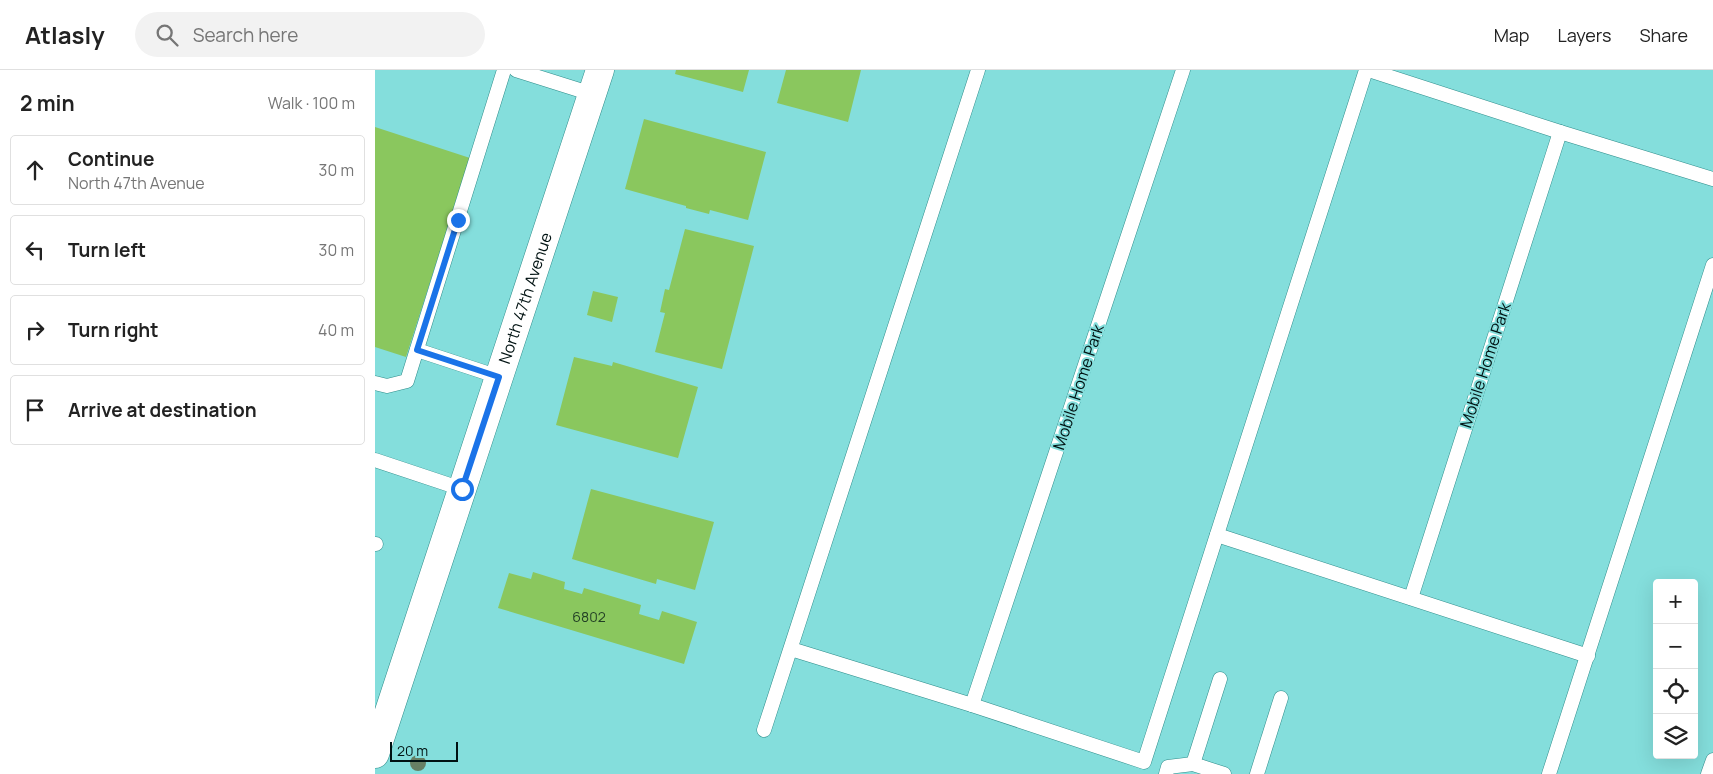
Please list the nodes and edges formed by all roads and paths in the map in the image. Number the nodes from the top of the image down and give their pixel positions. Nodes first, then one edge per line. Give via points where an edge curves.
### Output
1 (504, 70) edge
2 (516, 70) edge
3 (978, 70) edge
4 (1183, 70) edge
5 (1368, 70) edge
6 (596, 82) edge
7 (1560, 132) junction
8 (1713, 179) edge
9 (1713, 264) edge
10 (417, 350) junction
11 (499, 377) junction
12 (375, 383) edge
13 (375, 460) edge
14 (462, 489) junction
15 (1217, 535) junction
16 (1411, 598) junction
17 (791, 649) junction
18 (1588, 656) junction
19 (1220, 679) dead end
20 (1281, 698) dead end
21 (972, 704) junction
22 (764, 730) dead end
23 (375, 754) edge
24 (1713, 760) edge
25 (1193, 764) junction
26 (1165, 774) edge
27 (1224, 774) edge
28 (1257, 774) edge
29 (1549, 774) edge
30 (1709, 774) edge

1 - 10 lane
2 - 6 lane
3 - 17 lane
4 - 21 lane, Mobile Home Park
5 - 7 lane
5 - 15 lane
6 - 11 street, North 47th Avenue
7 - 8 lane
7 - 16 lane, Mobile Home Park
9 - 18 lane
10 - 11 lane
10 - 12 lane via 407,381 387,386
11 - 14 street, North 47th Avenue
13 - 14 lane
14 - 23 street, North 47th Avenue
15 - 16 lane
15 - 21 lane via 1144,762
16 - 18 lane
17 - 21 lane
17 - 22 lane
18 - 29 lane
19 - 25 lane
20 - 28 lane
24 - 30 lane
25 - 26 lane via 1168,767
25 - 27 lane

